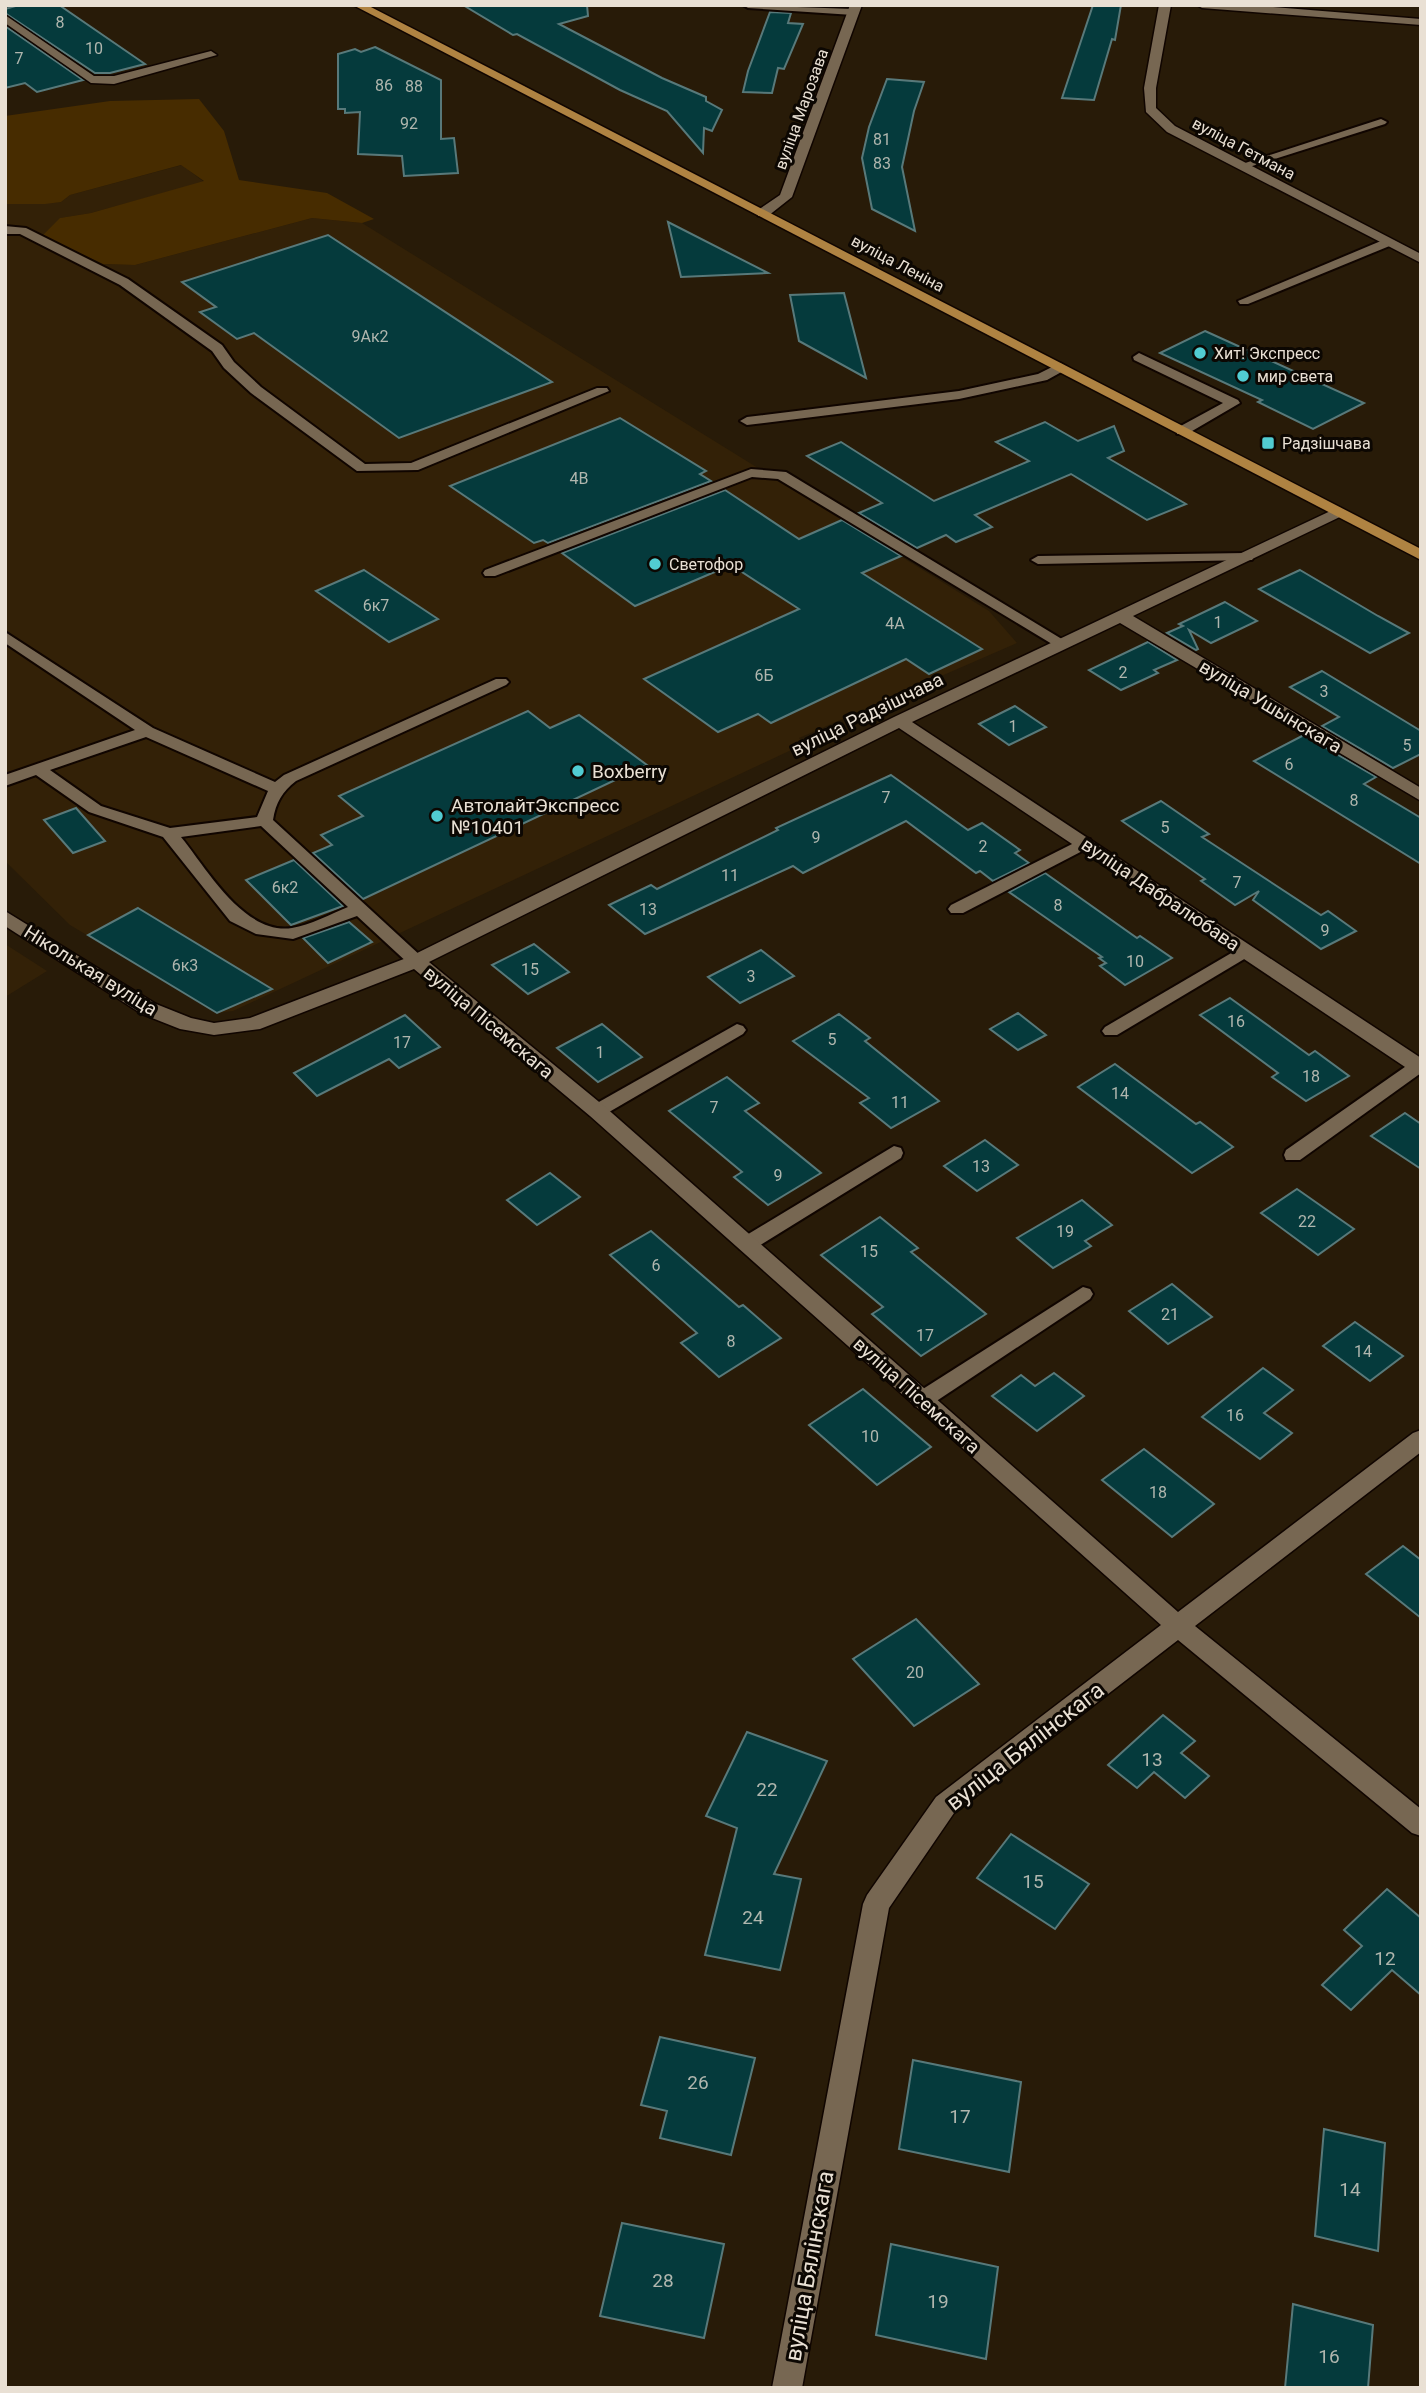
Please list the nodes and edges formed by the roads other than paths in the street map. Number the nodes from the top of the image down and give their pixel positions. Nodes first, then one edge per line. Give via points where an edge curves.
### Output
1 (358, 5) edge
2 (748, 5) edge
3 (1165, 5) edge
4 (1202, 5) edge
5 (854, 8) edge
6 (5, 18) edge
7 (1421, 22) edge
8 (211, 55) dead end
9 (1381, 122) dead end
10 (1242, 166) junction
11 (763, 213) junction
12 (5, 230) edge
13 (1388, 242) junction
14 (1421, 259) edge
15 (1244, 301) dead end
16 (1139, 357) dead end
17 (1060, 368) junction
18 (602, 391) dead end
19 (747, 421) dead end
20 (1182, 431) junction
21 (1339, 512) junction
22 (1421, 555) edge
23 (1247, 556) junction
24 (1038, 560) dead end
25 (490, 573) dead end
26 (1122, 617) junction
27 (5, 636) edge
28 (1062, 644) junction
29 (501, 682) dead end
30 (900, 720) junction
31 (147, 730) junction
32 (39, 769) junction
33 (5, 782) edge
34 (275, 789) junction
35 (1421, 796) edge
36 (265, 821) junction
37 (169, 832) junction
38 (1084, 843) junction
39 (360, 909) junction
40 (957, 909) dead end
41 (5, 917) edge
42 (1245, 951) junction
43 (416, 961) junction
44 (737, 1030) dead end
45 (1111, 1031) dead end
46 (1420, 1066) edge
47 (597, 1111) junction
48 (894, 1153) dead end
49 (1293, 1155) dead end
50 (747, 1244) junction
51 (1083, 1294) dead end
52 (922, 1400) junction
53 (1421, 1438) edge
54 (1179, 1627) junction
55 (1421, 1825) edge
56 (787, 2388) edge

1 - 11 main road, вуліца Леніна
2 - 5 lane
3 - 10 street, вуліца Гетмана via 1150,109 1171,129
4 - 7 street
5 - 11 street, вуліца Марозава via 786,197
6 - 8 street via 91,79 114,80
9 - 10 lane
10 - 13 street, вуліца Гетмана
11 - 17 main road, вуліца Леніна
12 - 18 lane via 22,231 124,282 217,348 256,390 362,468 413,467
13 - 14 street, вуліца Гетмана
13 - 15 lane
16 - 20 lane via 1233,403
17 - 19 lane via 1042,377 959,395
17 - 20 main road, вуліца Леніна
20 - 21 main road, вуліца Леніна
21 - 22 main road, вуліца Леніна
21 - 23 street, вуліца Радзішчава
23 - 24 lane
23 - 26 street, вуліца Радзішчава
25 - 28 lane via 751,473 781,475
26 - 28 street, вуліца Радзішчава
26 - 35 street, вуліца Ушынскага
27 - 31 lane
28 - 30 street, вуліца Радзішчава
29 - 34 lane via 290,778
30 - 38 street, вуліца Дабралюбава
30 - 43 street, вуліца Радзішчава
31 - 32 lane
31 - 34 lane
32 - 33 lane
32 - 37 lane via 95,809
34 - 36 lane
36 - 37 lane
36 - 39 lane
37 - 39 lane via 236,917 262,930 293,934
38 - 40 lane
38 - 42 street, вуліца Дабралюбава
39 - 43 lane
41 - 43 street, Ніколькая вуліца via 149,1009 214,1029 253,1024
42 - 45 lane
42 - 46 street, вуліца Дабралюбава
43 - 47 street, вуліца Пісемскага
44 - 47 lane
46 - 49 lane
47 - 50 street, вуліца Пісемскага
48 - 50 lane
50 - 52 street, вуліца Пісемскага
51 - 52 lane
52 - 54 street, вуліца Пісемскага
53 - 54 street, вуліца Бялінскага
54 - 55 street, вуліца Пісемскага
54 - 56 street, вуліца Бялінскага via 945,1805 876,1905

